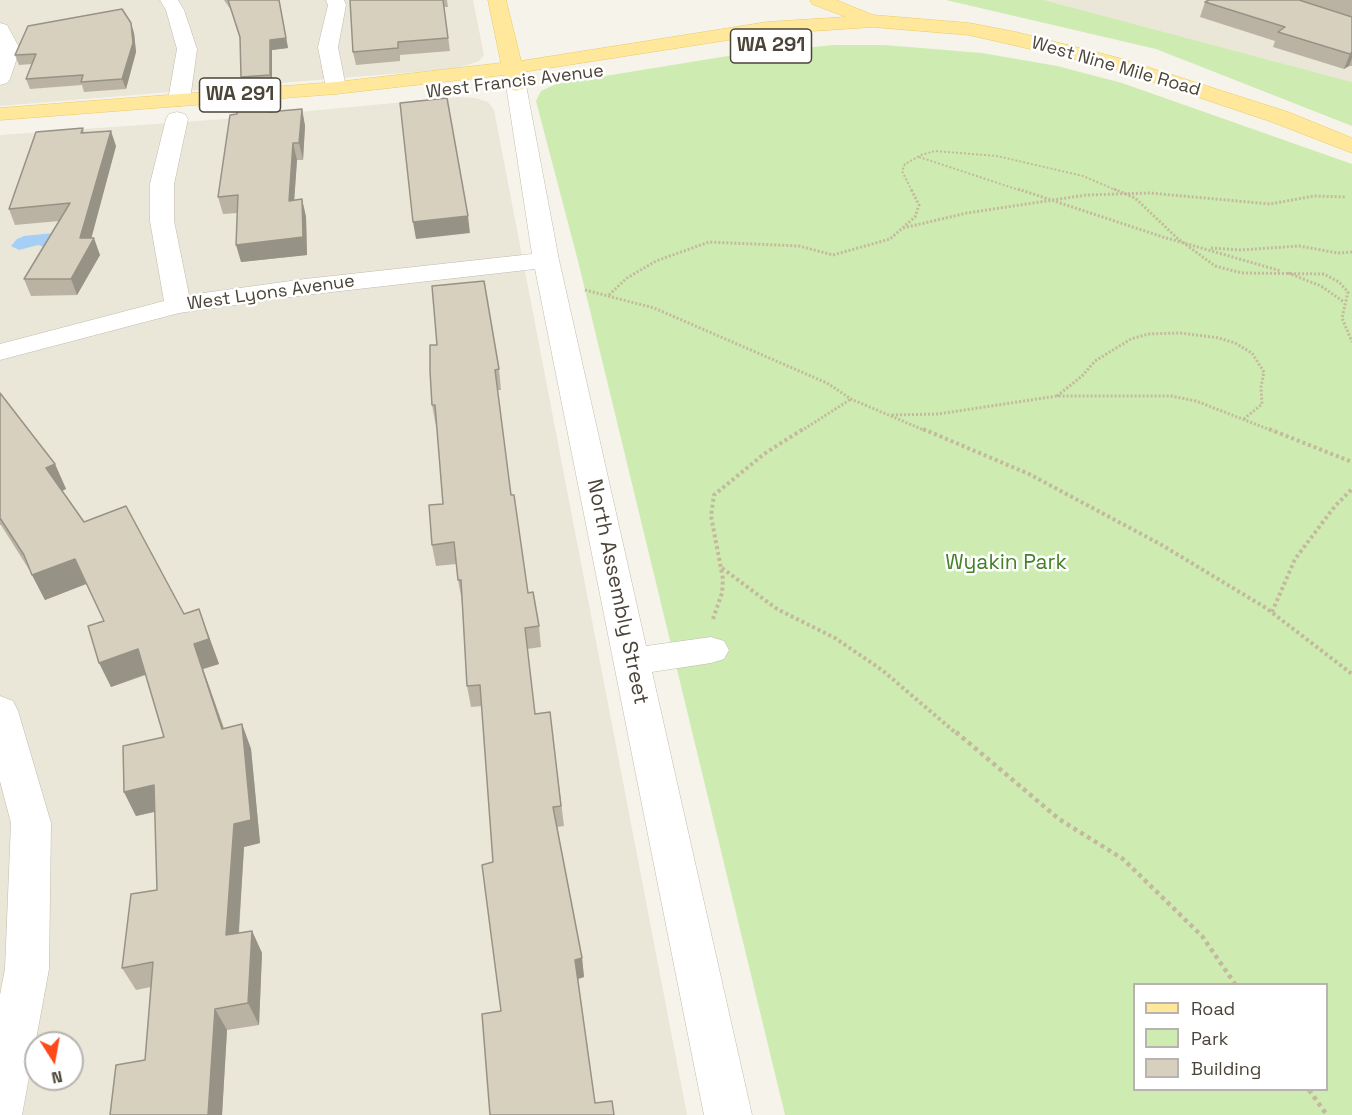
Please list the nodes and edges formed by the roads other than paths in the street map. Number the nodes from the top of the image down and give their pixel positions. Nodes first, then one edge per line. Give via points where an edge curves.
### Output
1 (169, 0) edge
2 (335, 0) edge
3 (497, 0) edge
4 (819, 0) edge
5 (943, 8) dead end
6 (784, 11) dead end
7 (873, 21) junction
8 (767, 28) junction
9 (0, 29) edge
10 (503, 30) junction
11 (806, 45) dead end
12 (970, 49) dead end
13 (1029, 55) junction
14 (480, 72) junction
15 (514, 76) junction
16 (0, 79) edge
17 (336, 88) junction
18 (178, 110) junction
19 (0, 114) edge
20 (1280, 117) junction
21 (0, 130) edge
22 (1352, 147) edge
23 (1352, 152) edge
24 (549, 272) junction
25 (178, 305) junction
26 (0, 352) edge
27 (711, 650) road end
28 (632, 661) junction
29 (0, 711) edge
30 (0, 1111) edge
31 (728, 1115) edge

1 - 18 street via 187,49
2 - 17 street via 328,47
3 - 10 main road
4 - 7 main road
5 - 20 main road via 1154,68
6 - 8 main road
7 - 8 main road, West Francis Avenue / WA 291
7 - 13 main road
7 - 20 main road, West Nine Mile Road / WA 291 via 969,29 1016,38 1112,62
8 - 15 main road, West Francis Avenue / WA 291
9 - 16 street via 10,49
10 - 14 main road via 491,62
10 - 15 main road
11 - 15 main road, West Francis Avenue / WA 291
12 - 13 main road
13 - 23 main road, West Nine Mile Road via 1169,91
14 - 15 main road, West Francis Avenue / WA 291
14 - 17 main road, West Francis Avenue / WA 291
15 - 18 main road, West Francis Avenue / WA 291
15 - 24 street, North Assembly Street
17 - 18 main road, West Francis Avenue / WA 291
18 - 19 main road, West Francis Avenue / WA 291
18 - 21 main road, West Francis Avenue / WA 291
18 - 25 street via 162,184 162,221
20 - 22 main road, West Nine Mile Road / WA 291
24 - 25 street, West Lyons Avenue via 305,287
24 - 28 street, North Assembly Street
25 - 26 street, West Lyons Avenue
27 - 28 street
28 - 31 street, North Assembly Street
29 - 30 street via 31,823 27,969

